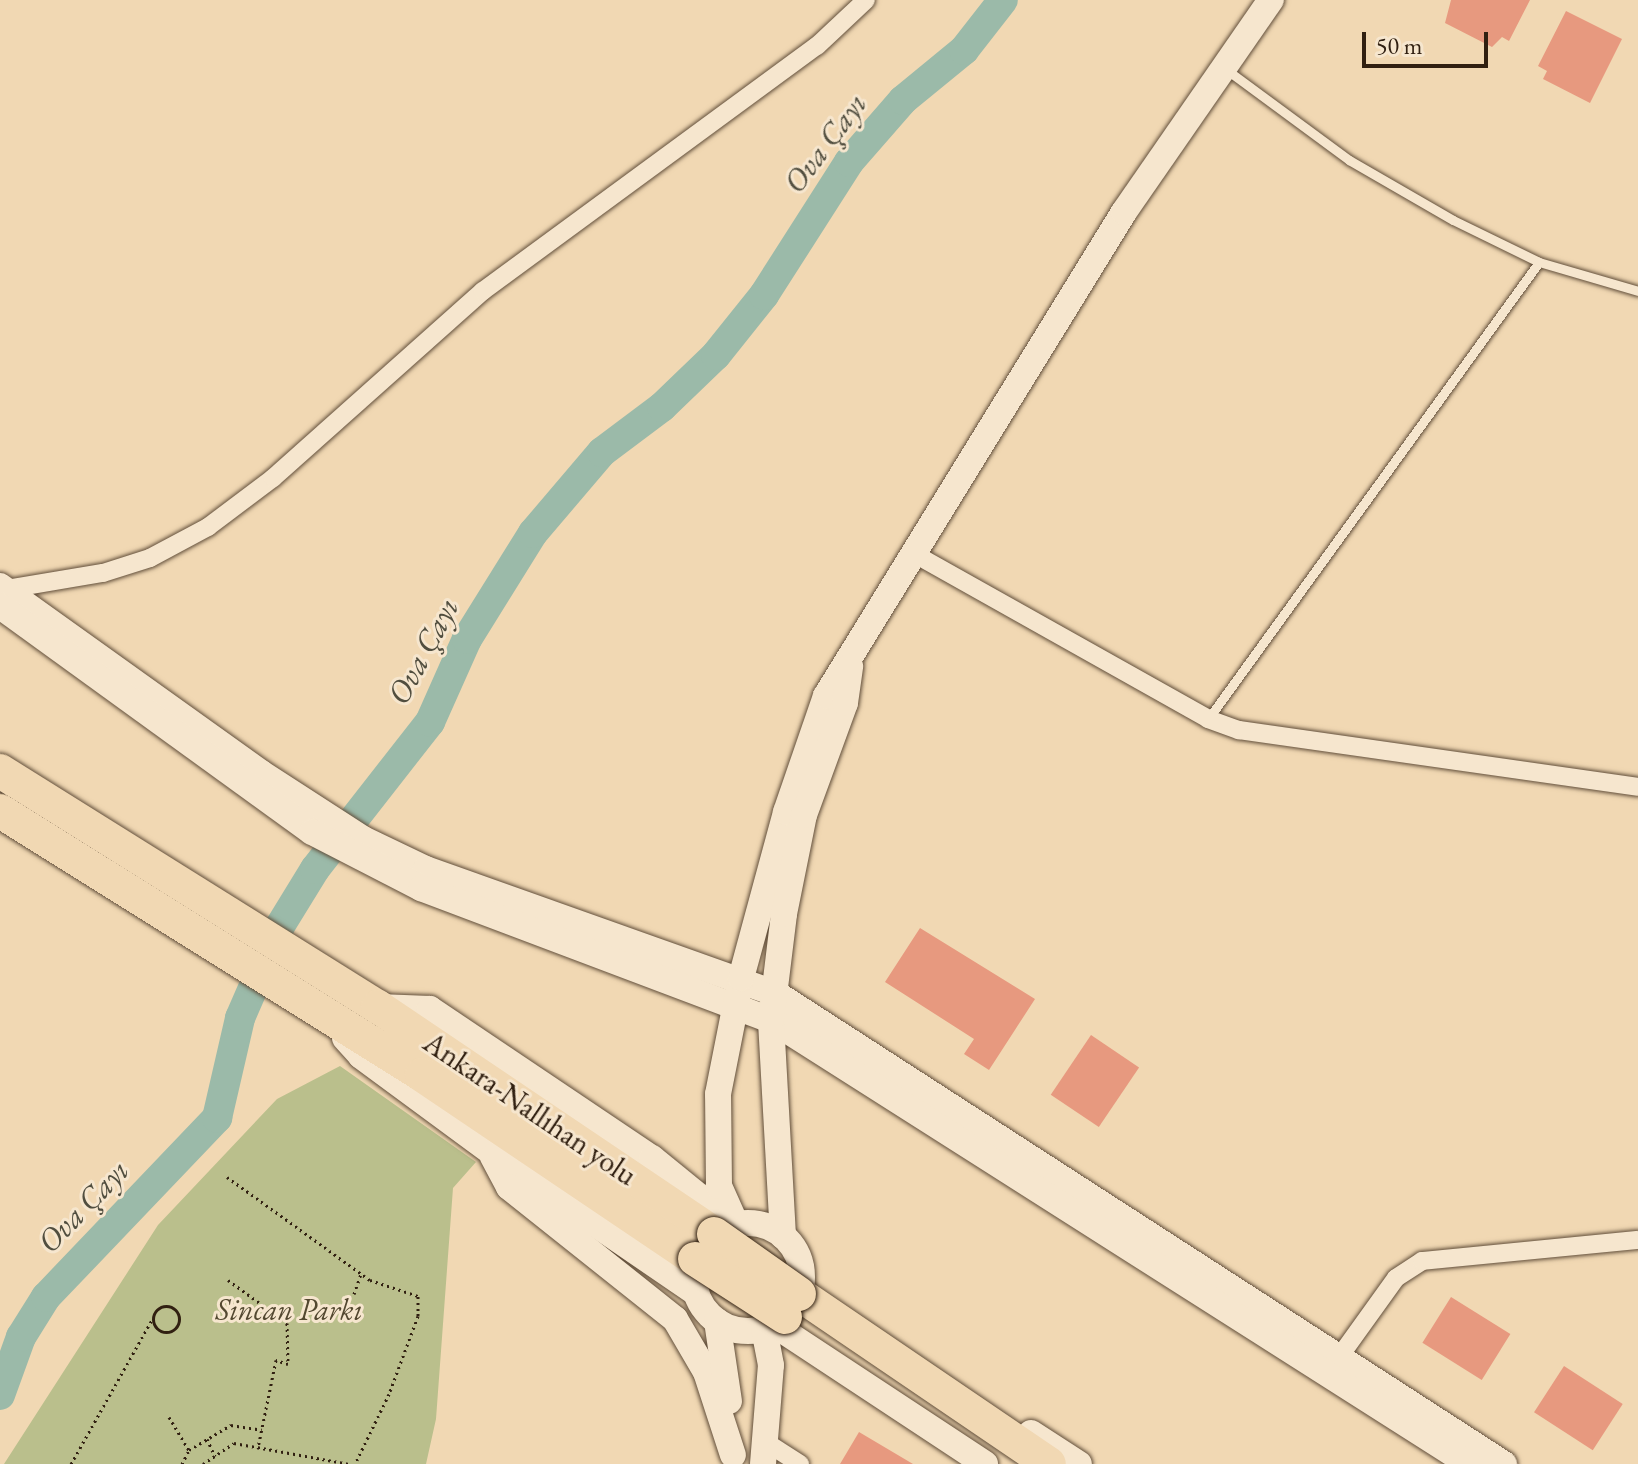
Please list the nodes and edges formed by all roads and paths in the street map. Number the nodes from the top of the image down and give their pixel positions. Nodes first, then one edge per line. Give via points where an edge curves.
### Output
1 (866, 0) edge
2 (1271, 0) edge
3 (1227, 70) junction
4 (1539, 262) junction
5 (1638, 291) edge
6 (911, 552) junction
7 (2, 594) edge
8 (851, 662) junction
9 (1208, 719) junction
10 (0, 771) edge
11 (1638, 787) edge
12 (0, 811) edge
13 (161, 892) junction
14 (741, 978) junction
15 (775, 993) junction
16 (378, 1007) junction
17 (735, 1007) junction
18 (336, 1009) junction
19 (771, 1020) junction
20 (489, 1151) junction
21 (227, 1177) dead end
22 (783, 1236) junction
23 (709, 1237) junction
24 (1638, 1240) edge
25 (361, 1274) junction
26 (228, 1280) dead end
27 (696, 1293) junction
28 (354, 1294) dead end
29 (784, 1308) junction
30 (153, 1318) junction
31 (717, 1321) junction
32 (1340, 1356) junction
33 (169, 1417) dead end
34 (262, 1430) junction
35 (207, 1439) junction
36 (258, 1448) junction
37 (189, 1450) junction
38 (763, 1452) edge
39 (215, 1456) junction
40 (733, 1459) edge
41 (71, 1464) edge
42 (182, 1464) edge
43 (203, 1464) edge
44 (349, 1464) edge
45 (355, 1464) edge
46 (800, 1464) edge
47 (985, 1464) edge
48 (1013, 1464) edge
49 (1049, 1464) edge
50 (1079, 1464) edge
51 (1469, 1464) edge
52 (1504, 1464) edge

1 - 7 street via 817,46 483,291 273,478 208,527 150,558
2 - 3 main road
3 - 4 lane via 1372,174
3 - 6 main road via 1124,212
4 - 5 lane
4 - 9 lane
6 - 8 main road
6 - 9 street
7 - 14 main road via 363,839 437,873
7 - 17 main road via 312,832 378,868
8 - 14 main road via 826,696 805,750
8 - 15 main road via 845,703 804,815
9 - 11 street via 1239,730
10 - 13 highway, Ankara-Nallıhan yolu
12 - 13 highway, Ankara-Nallıhan yolu
13 - 18 highway, Ankara-Nallıhan yolu
14 - 15 main road
14 - 17 main road
15 - 19 main road
15 - 32 main road
16 - 18 highway, Ankara-Nallıhan yolu
16 - 23 highway, Ankara-Nallıhan yolu via 688,1213
16 - 23 main road via 430,1009 652,1158
17 - 19 main road
17 - 23 main road via 718,1094 719,1186
18 - 20 main road via 361,1056
18 - 23 highway, Ankara-Nallıhan yolu
19 - 22 main road
19 - 51 main road
20 - 27 main road
20 - 40 main road via 509,1187 675,1319 706,1372
21 - 25 path
22 - 23 main road via 766,1226
22 - 29 main road via 796,1251
23 - 27 main road via 693,1274
23 - 29 highway, Ankara-Nallıhan yolu, bridge
24 - 32 street via 1422,1261 1396,1278
25 - 28 path
25 - 45 path via 418,1296 419,1305 389,1394
26 - 34 path via 287,1323 288,1364 276,1360
27 - 31 main road
29 - 31 main road via 739,1330
29 - 38 main road via 771,1365
29 - 47 main road
29 - 48 highway, Ankara-Nallıhan yolu
29 - 49 highway, Ankara-Nallıhan yolu
29 - 50 main road
30 - 30 path via 158,1330 166,1333 179,1323 176,1310 168,1306 160,1307
30 - 41 path
31 - 40 main road
32 - 52 main road
33 - 37 path
34 - 35 path via 231,1425
34 - 36 path
35 - 37 path
35 - 39 path
36 - 39 path via 234,1443
36 - 44 path
37 - 42 path
38 - 46 street
39 - 43 path

